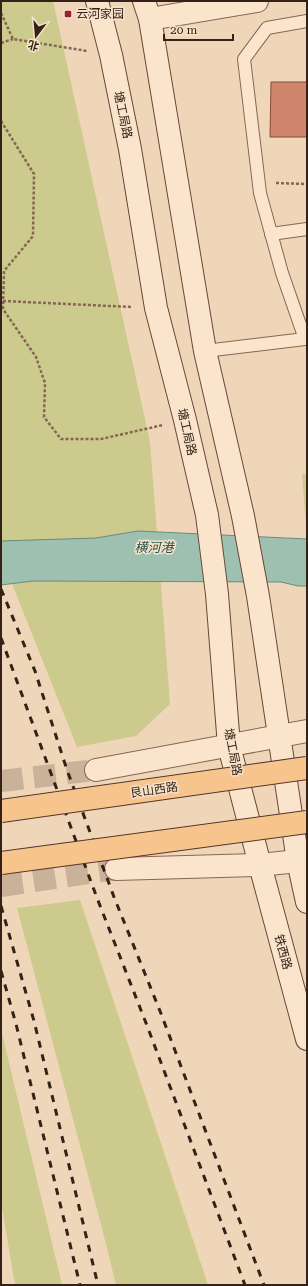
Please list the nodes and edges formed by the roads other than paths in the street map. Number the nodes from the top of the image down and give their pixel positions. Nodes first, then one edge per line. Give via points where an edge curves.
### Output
1 (97, 1) edge
2 (257, 1) edge
3 (147, 10) edge
4 (307, 21) edge
5 (307, 229) edge
6 (271, 234) junction
7 (306, 345) edge
8 (205, 351) junction
9 (307, 731) edge
10 (279, 735) junction
11 (229, 746) junction
12 (307, 768) edge
13 (96, 770) tunnel mouth
14 (1, 811) edge
15 (307, 822) edge
16 (303, 860) edge
17 (1, 863) edge
18 (260, 865) junction
19 (116, 869) tunnel mouth
20 (307, 902) edge
21 (307, 1039) edge

1 - 11 main road, 塘工局路 via 130,149 156,308 207,515 217,594
2 - 3 main road
3 - 8 main road
4 - 6 lane via 267,28 244,59 260,193
5 - 6 lane
6 - 7 lane
7 - 8 lane
8 - 10 main road via 243,516
9 - 10 main road
10 - 11 main road
10 - 16 main road
11 - 13 main road
11 - 18 main road, 塘工局路
12 - 14 main road, 艮山西路, bridge
15 - 17 main road, bridge
16 - 18 main road
16 - 20 main road
18 - 19 main road
18 - 21 main road, 铁西路

